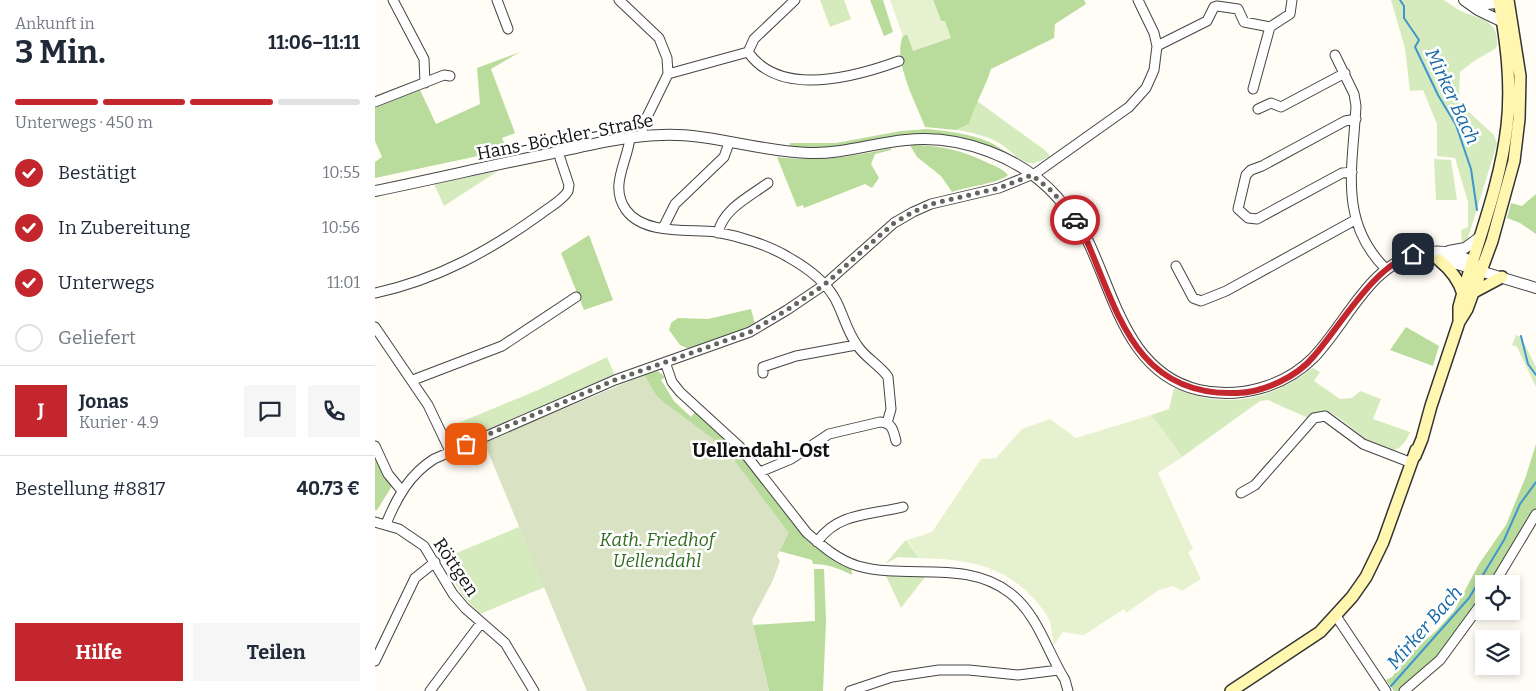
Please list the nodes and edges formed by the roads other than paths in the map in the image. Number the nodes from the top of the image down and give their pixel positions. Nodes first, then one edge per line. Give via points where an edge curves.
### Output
1 (393, 0) edge
2 (497, 0) edge
3 (619, 0) edge
4 (795, 0) edge
5 (1139, 0) edge
6 (1465, 0) edge
7 (1504, 1) edge
8 (1293, 6) edge
9 (1503, 22) junction
10 (1270, 27) junction
11 (508, 29) dead end
12 (1157, 46) junction
13 (749, 52) junction
14 (1335, 54) dead end
15 (899, 61) dead end
16 (1345, 73) junction
17 (668, 74) junction
18 (450, 76) dead end
19 (425, 83) junction
20 (1253, 89) dead end
21 (375, 102) edge
22 (1258, 110) dead end
23 (1356, 120) junction
24 (643, 136) junction
25 (630, 138) junction
26 (729, 142) junction
27 (560, 158) dead end
28 (1352, 172) junction
29 (1032, 175) junction
30 (768, 183) dead end
31 (375, 191) edge
32 (1355, 220) junction
33 (663, 228) junction
34 (718, 233) junction
35 (1480, 237) junction
36 (1442, 256) junction
37 (1176, 266) dead end
38 (1475, 267) junction
39 (1385, 268) junction
40 (1503, 277) junction
41 (824, 285) junction
42 (1536, 288) edge
43 (375, 294) edge
44 (1467, 294) junction
45 (576, 297) dead end
46 (375, 326) edge
47 (857, 345) junction
48 (665, 362) junction
49 (763, 373) dead end
50 (413, 380) junction
51 (887, 423) junction
52 (895, 441) dead end
53 (375, 446) edge
54 (450, 451) junction
55 (1413, 459) junction
56 (760, 472) junction
57 (402, 491) junction
58 (1241, 493) dead end
59 (903, 507) dead end
60 (1536, 514) edge
61 (375, 522) edge
62 (386, 524) junction
63 (817, 542) junction
64 (435, 562) junction
65 (1499, 575) edge
66 (1475, 612) edge
67 (1336, 616) junction
68 (481, 623) junction
69 (375, 661) edge
70 (1059, 670) junction
71 (430, 691) edge
72 (535, 691) edge
73 (850, 691) edge
74 (1068, 691) edge
75 (1231, 691) edge
76 (1386, 691) edge
77 (1404, 691) edge

1 - 19 street via 424,60
2 - 11 street
3 - 17 street via 659,38 667,58
4 - 13 street via 754,40
5 - 12 street
6 - 7 street via 1479,4
6 - 9 street
7 - 9 main road
7 - 38 main road via 1519,70 1517,135 1508,185
8 - 10 street via 1289,16
9 - 35 main road via 1509,74 1507,126 1498,175
10 - 12 street via 1244,22 1241,12 1221,5 1214,7 1207,21
10 - 20 street
12 - 29 street via 1154,70 1146,88 1133,104
13 - 15 street via 756,64 766,70 795,78 817,79 849,74
13 - 17 street
14 - 16 street
16 - 22 street via 1281,107 1271,103
16 - 23 street via 1354,94
17 - 24 street via 642,127
18 - 19 street via 444,75
19 - 21 street
23 - 28 street
23 - 28 street via 1345,121 1251,170 1246,175 1238,209 1248,218 1257,220 1342,173
24 - 25 street, Hans-Böckler-Straße
24 - 26 street, Hans-Böckler-Straße via 682,135
25 - 31 street, Hans-Böckler-Straße
25 - 33 street via 618,183 620,198 637,220
26 - 29 street, Hans-Böckler-Straße via 812,153 908,139 945,140 995,154
26 - 33 street via 725,157 675,204
27 - 43 street via 569,191 553,205 497,243 449,270 411,285
28 - 32 street via 1351,199
29 - 39 street, Hans-Böckler-Straße via 1053,192 1083,232 1126,331 1142,356 1169,378 1200,390 1243,392 1266,387 1292,374 1312,358
29 - 41 street via 999,188 931,204 913,212 894,223
30 - 34 street via 726,213
32 - 37 street via 1226,291 1201,301 1193,298
32 - 39 street via 1374,256
33 - 34 street
34 - 41 street via 787,256
35 - 36 street via 1465,248
35 - 38 main road
36 - 38 street, Hans-Böckler-Straße
36 - 39 street, Hans-Böckler-Straße via 1421,253
36 - 44 main road
38 - 40 street, Hans-Böckler-Straße
38 - 44 main road
40 - 42 street, Hans-Böckler-Straße
40 - 44 main road
41 - 47 street via 834,296
41 - 48 street via 750,332
44 - 55 main road
45 - 50 street via 502,346
46 - 50 street
47 - 49 street via 796,356 763,368
47 - 51 street via 889,378 891,409
48 - 54 street
48 - 56 street via 672,382 680,392 731,438
50 - 54 street
51 - 52 street via 893,428
51 - 56 street via 829,434 791,459
53 - 57 street via 388,474
54 - 57 street via 425,465
55 - 58 street via 1363,444 1325,416 1314,418 1255,484
55 - 67 main road via 1383,542 1366,577
56 - 63 street
57 - 62 street
59 - 63 street via 841,520 823,532
60 - 65 street
61 - 62 street, Röttgen
62 - 64 street, Röttgen via 417,539
63 - 70 street via 832,554 856,565 969,575 998,586 1011,594 1032,618
64 - 68 street, Röttgen via 453,594
64 - 69 street via 415,578
66 - 77 street via 1440,660
67 - 75 main road via 1320,632
67 - 76 street
68 - 71 street
68 - 72 street, Röttgen via 505,642
70 - 73 street via 1018,675 939,670 892,678
70 - 74 street

